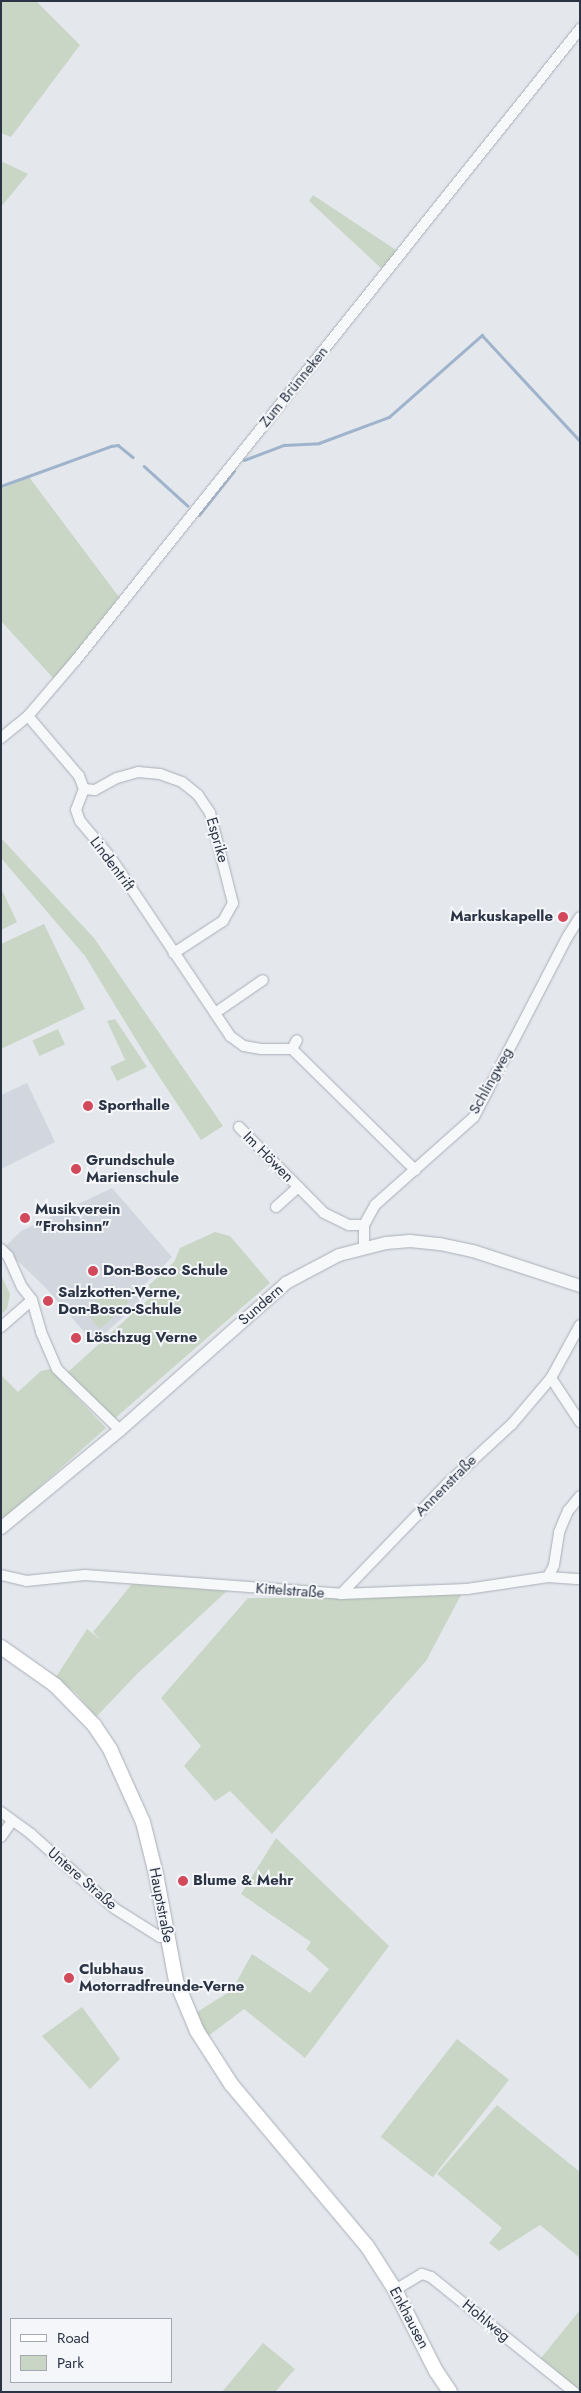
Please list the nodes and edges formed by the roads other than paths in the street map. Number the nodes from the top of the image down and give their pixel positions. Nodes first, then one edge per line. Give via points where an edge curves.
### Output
1 (580, 29) edge
2 (28, 716) junction
3 (1, 738) edge
4 (84, 789) junction
5 (580, 917) edge
6 (174, 953) junction
7 (264, 980) dead end
8 (214, 1013) junction
9 (239, 1127) dead end
10 (415, 1170) junction
11 (298, 1187) junction
12 (276, 1207) dead end
13 (364, 1225) junction
14 (364, 1247) junction
15 (1, 1249) edge
16 (580, 1286) edge
17 (32, 1300) junction
18 (580, 1325) edge
19 (1, 1327) edge
20 (551, 1378) junction
21 (580, 1422) edge
22 (120, 1430) junction
23 (580, 1496) edge
24 (1, 1528) edge
25 (1, 1574) edge
26 (548, 1577) junction
27 (580, 1578) edge
28 (341, 1594) junction
29 (1, 1648) edge
30 (1, 1812) edge
31 (12, 1821) junction
32 (1, 1837) edge
33 (168, 1936) junction
34 (367, 2246) joint
35 (394, 2290) junction
36 (450, 2392) edge
37 (574, 2392) edge

1 - 2 street, Zum Brünneken
2 - 3 street, Zum Brünneken
2 - 4 street via 79,776
4 - 6 street, Lindentrift via 76,810 80,821 111,858
4 - 6 street, Esprike via 95,790 138,772 160,774 182,782 198,795 210,813 233,903 223,921
5 - 10 street, Schlingweg via 474,1116
6 - 8 street, Lindentrift
7 - 8 street
8 - 10 street, Lindentrift via 230,1036 244,1046 261,1050 294,1045
9 - 11 street, Im Höwen
10 - 13 street, Schlingweg via 375,1205
11 - 12 street, Im Höwen
11 - 13 street, Im Höwen via 324,1213 337,1221
13 - 14 street
14 - 16 street, Sundern via 410,1241 440,1244 473,1251
14 - 22 street, Sundern via 315,1266 286,1283
15 - 17 street
17 - 19 street
17 - 22 street via 57,1369
18 - 20 street, Annenstraße
20 - 21 street
20 - 28 street, Annenstraße via 512,1424 448,1483
22 - 24 street, Sundern
23 - 26 street via 568,1511 559,1532 554,1565
25 - 28 street, Kittelstraße via 26,1581 85,1575
26 - 27 street, Kittelstraße
26 - 28 street, Kittelstraße via 467,1589
29 - 33 main road, Hauptstraße via 55,1685 94,1725 110,1749 143,1822
30 - 31 street, Untere Straße
31 - 32 street
31 - 33 street, Untere Straße via 114,1908 160,1937
33 - 34 main road, Hauptstraße via 176,1981 212,2057
34 - 35 main road, Enkhausen
35 - 36 main road, Enkhausen
35 - 37 street, Hohlweg via 422,2274 431,2276

